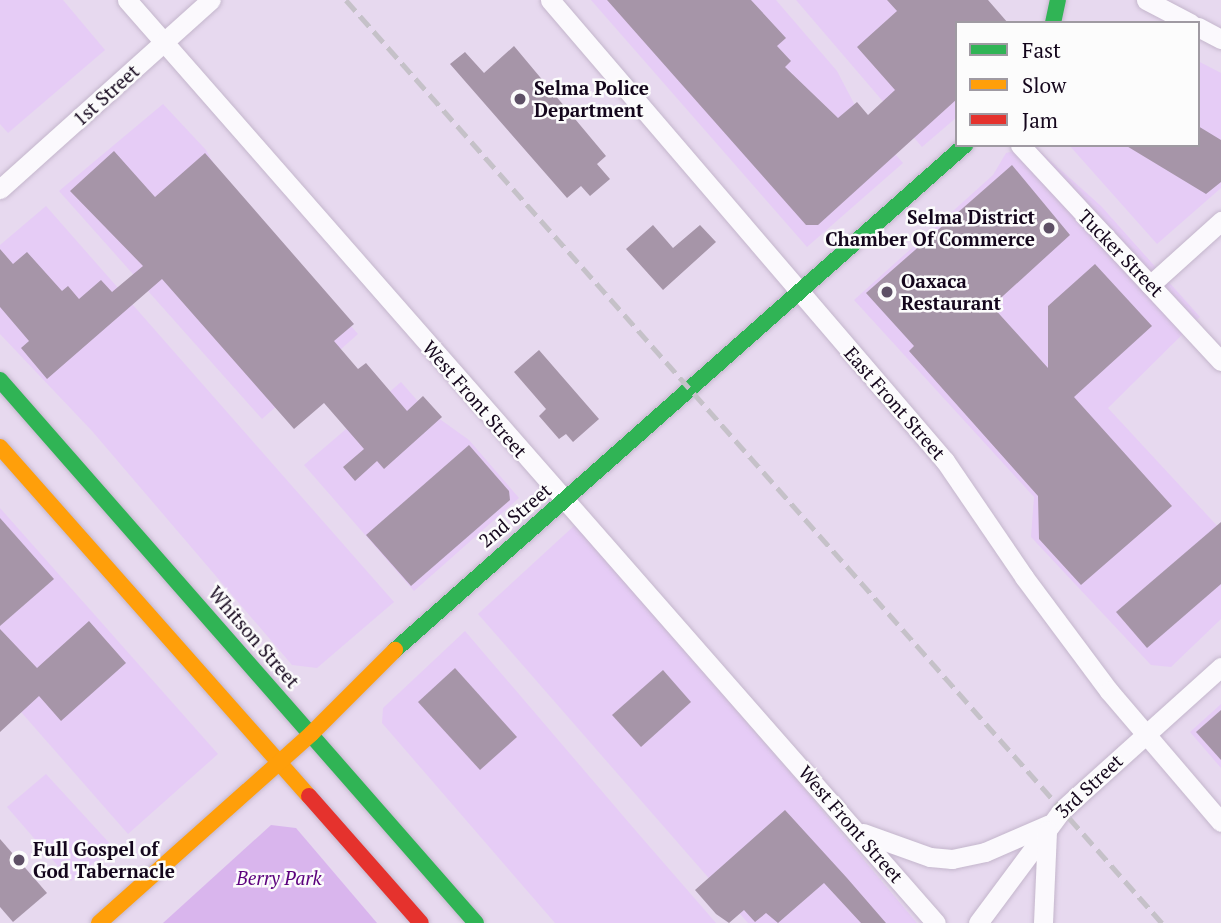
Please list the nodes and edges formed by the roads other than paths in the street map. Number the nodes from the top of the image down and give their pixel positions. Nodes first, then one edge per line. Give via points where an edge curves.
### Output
1 (127, 0) edge
2 (211, 0) edge
3 (550, 0) edge
4 (1058, 0) edge
5 (1146, 0) edge
6 (1053, 21) edge
7 (1186, 21) edge
8 (1200, 28) edge
9 (1221, 39) edge
10 (163, 43) junction
11 (963, 147) edge
12 (1022, 147) edge
13 (0, 189) edge
14 (1221, 221) edge
15 (1150, 285) junction
16 (802, 295) junction
17 (1221, 361) edge
18 (0, 380) edge
19 (0, 447) edge
20 (563, 502) junction
21 (1221, 667) edge
22 (311, 734) junction
23 (1145, 736) junction
24 (278, 764) junction
25 (1221, 821) edge
26 (1048, 825) junction
27 (859, 832) junction
28 (99, 923) edge
29 (421, 923) edge
30 (476, 923) edge
31 (936, 923) edge
32 (978, 923) edge
33 (1043, 923) edge

1 - 10 street, West Front Street
2 - 10 street, 1st Street
3 - 16 street, East Front Street
4 - 6 main road
5 - 7 street
8 - 9 street
10 - 13 street, 1st Street
10 - 20 street, West Front Street
11 - 16 main road, 2nd Street
12 - 15 street, Tucker Street
14 - 15 street
15 - 17 street, Tucker Street
16 - 20 main road, 2nd Street
16 - 23 street, East Front Street via 945,461 1024,577
18 - 22 main road, Whitson Street
19 - 24 main road
20 - 22 main road, 2nd Street via 424,621
20 - 27 street, West Front Street
21 - 23 street, 3rd Street
22 - 24 main road, 2nd Street
22 - 30 main road, Whitson Street
23 - 25 street, East Front Street
23 - 26 street, 3rd Street
24 - 28 main road, 2nd Street
24 - 29 main road
26 - 27 street via 985,852 952,859 930,857
26 - 32 street, 3rd Street
26 - 33 street
27 - 31 street, West Front Street

